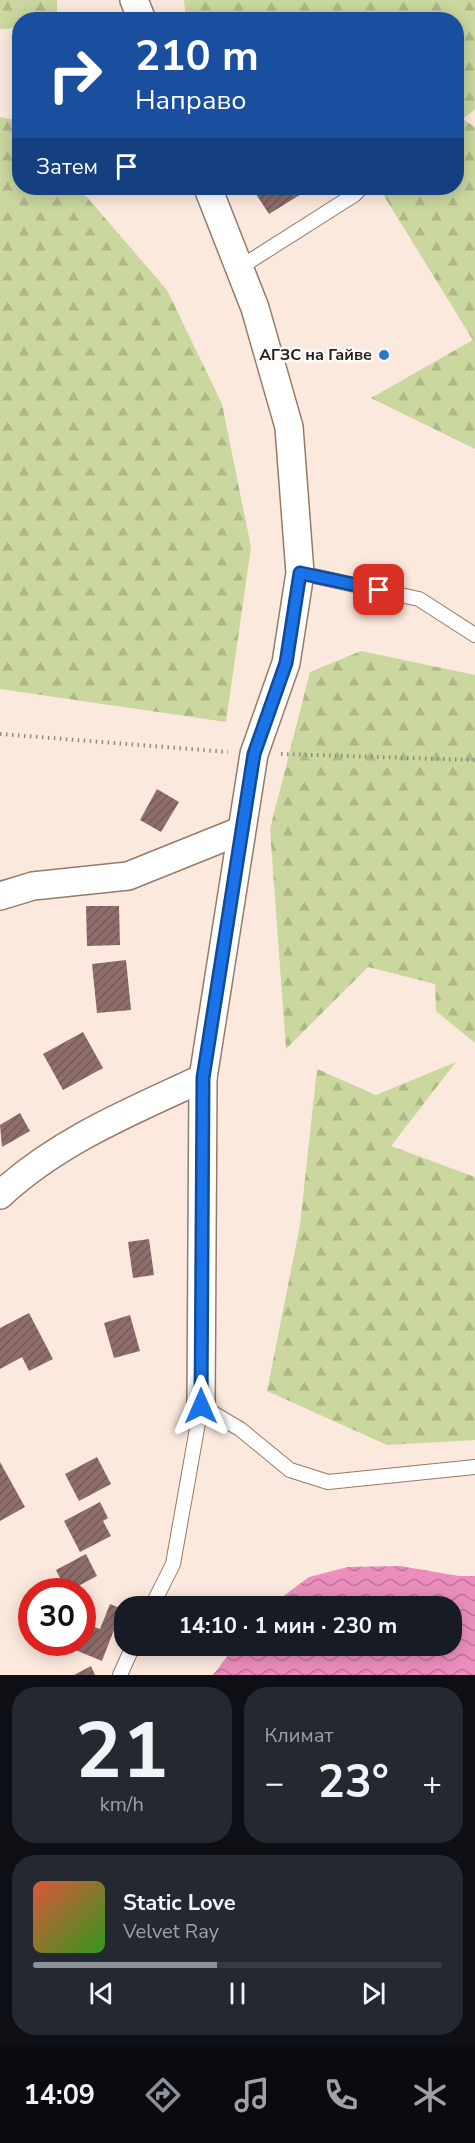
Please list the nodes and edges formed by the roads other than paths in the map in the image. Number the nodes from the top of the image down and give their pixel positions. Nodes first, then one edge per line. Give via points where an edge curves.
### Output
1 (211, 195) edge
2 (354, 195) edge
3 (239, 268) junction
4 (300, 573) junction
5 (475, 635) edge
6 (240, 831) junction
7 (0, 881) edge
8 (33, 886) junction
9 (0, 896) edge
10 (203, 1078) junction
11 (0, 1195) edge
12 (201, 1406) junction
13 (475, 1467) edge
14 (158, 1596) edge
15 (129, 1656) edge
16 (120, 1675) edge

1 - 3 street
2 - 3 lane
3 - 4 street via 255,308 289,427
4 - 5 lane via 419,599
4 - 6 street via 286,663 254,754
6 - 8 street via 128,876
6 - 10 street
7 - 8 street
8 - 9 street
10 - 11 street via 83,1134
10 - 12 street
12 - 13 lane via 240,1429 290,1470 328,1482
12 - 14 lane via 173,1564
15 - 16 lane

